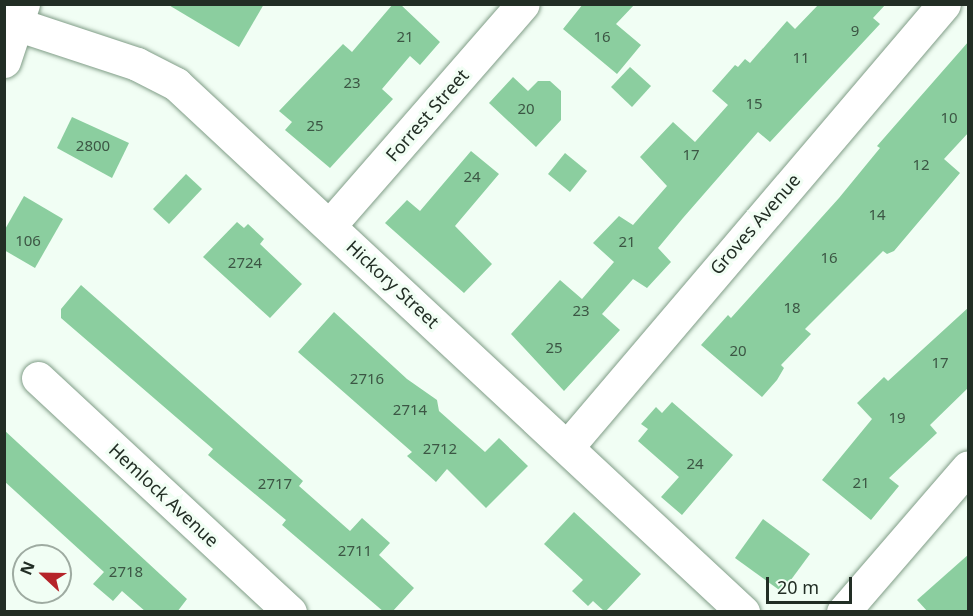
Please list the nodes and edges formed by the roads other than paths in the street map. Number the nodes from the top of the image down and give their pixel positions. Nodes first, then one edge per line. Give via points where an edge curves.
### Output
1 (523, 4) edge
2 (944, 4) edge
3 (14, 16) edge
4 (4, 61) edge
5 (330, 225) junction
6 (38, 378) dead end
7 (568, 446) junction
8 (969, 467) edge
9 (290, 612) edge
10 (743, 612) edge
11 (843, 612) edge

1 - 5 street, Forrest Street
2 - 7 street, Groves Avenue
3 - 4 street
3 - 5 street, Hickory Street via 137,64 176,84
5 - 7 street, Hickory Street
6 - 9 street, Hemlock Avenue
7 - 10 street, Hickory Street
8 - 11 street

